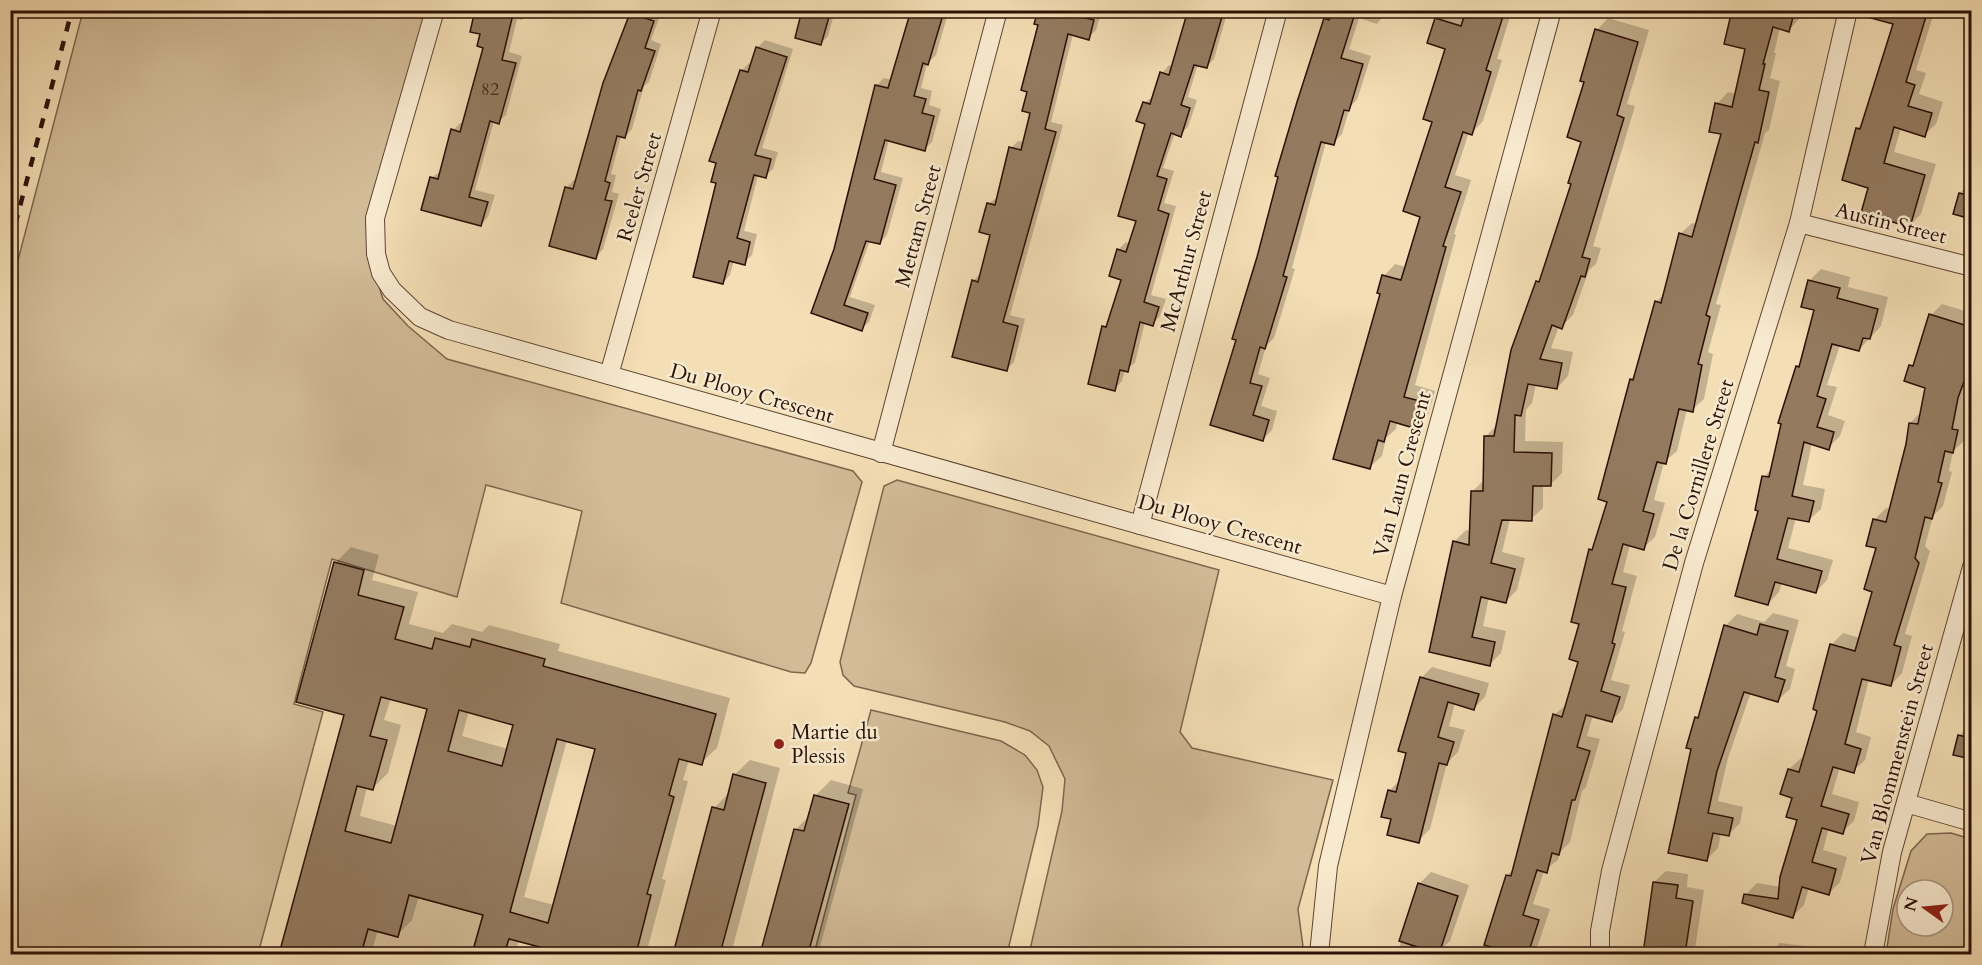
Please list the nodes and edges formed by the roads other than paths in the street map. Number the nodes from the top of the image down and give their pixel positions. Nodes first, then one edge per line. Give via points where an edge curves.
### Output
1 (435, 10) edge
2 (712, 10) edge
3 (998, 10) edge
4 (1278, 10) edge
5 (1552, 10) edge
6 (1848, 10) edge
7 (1799, 223) junction
8 (1971, 267) edge
9 (609, 375) junction
10 (880, 453) junction
11 (1140, 525) junction
12 (1971, 567) edge
13 (1392, 596) junction
14 (1906, 803) junction
15 (1971, 822) edge
16 (1319, 954) edge
17 (1600, 954) edge
18 (1873, 954) edge

1 - 9 street, Du Plooy Crescent via 375,218 381,273 392,290 420,317 449,330
2 - 9 street, Reeler Street
3 - 10 street, Mettam Street
4 - 11 street, McArthur Street
5 - 13 street, Van Laun Crescent
6 - 7 street, De la Cornillere Street
7 - 8 street, Austin Street
7 - 17 street, De la Cornillere Street via 1694,563 1611,871 1600,931
9 - 10 street, Du Plooy Crescent
10 - 11 street, Du Plooy Crescent
11 - 13 street, Du Plooy Crescent
12 - 14 street, Van Blommenstein Street
13 - 16 street, Van Laun Crescent via 1328,866
14 - 15 street
14 - 18 street, Van Blommenstein Street via 1892,852

